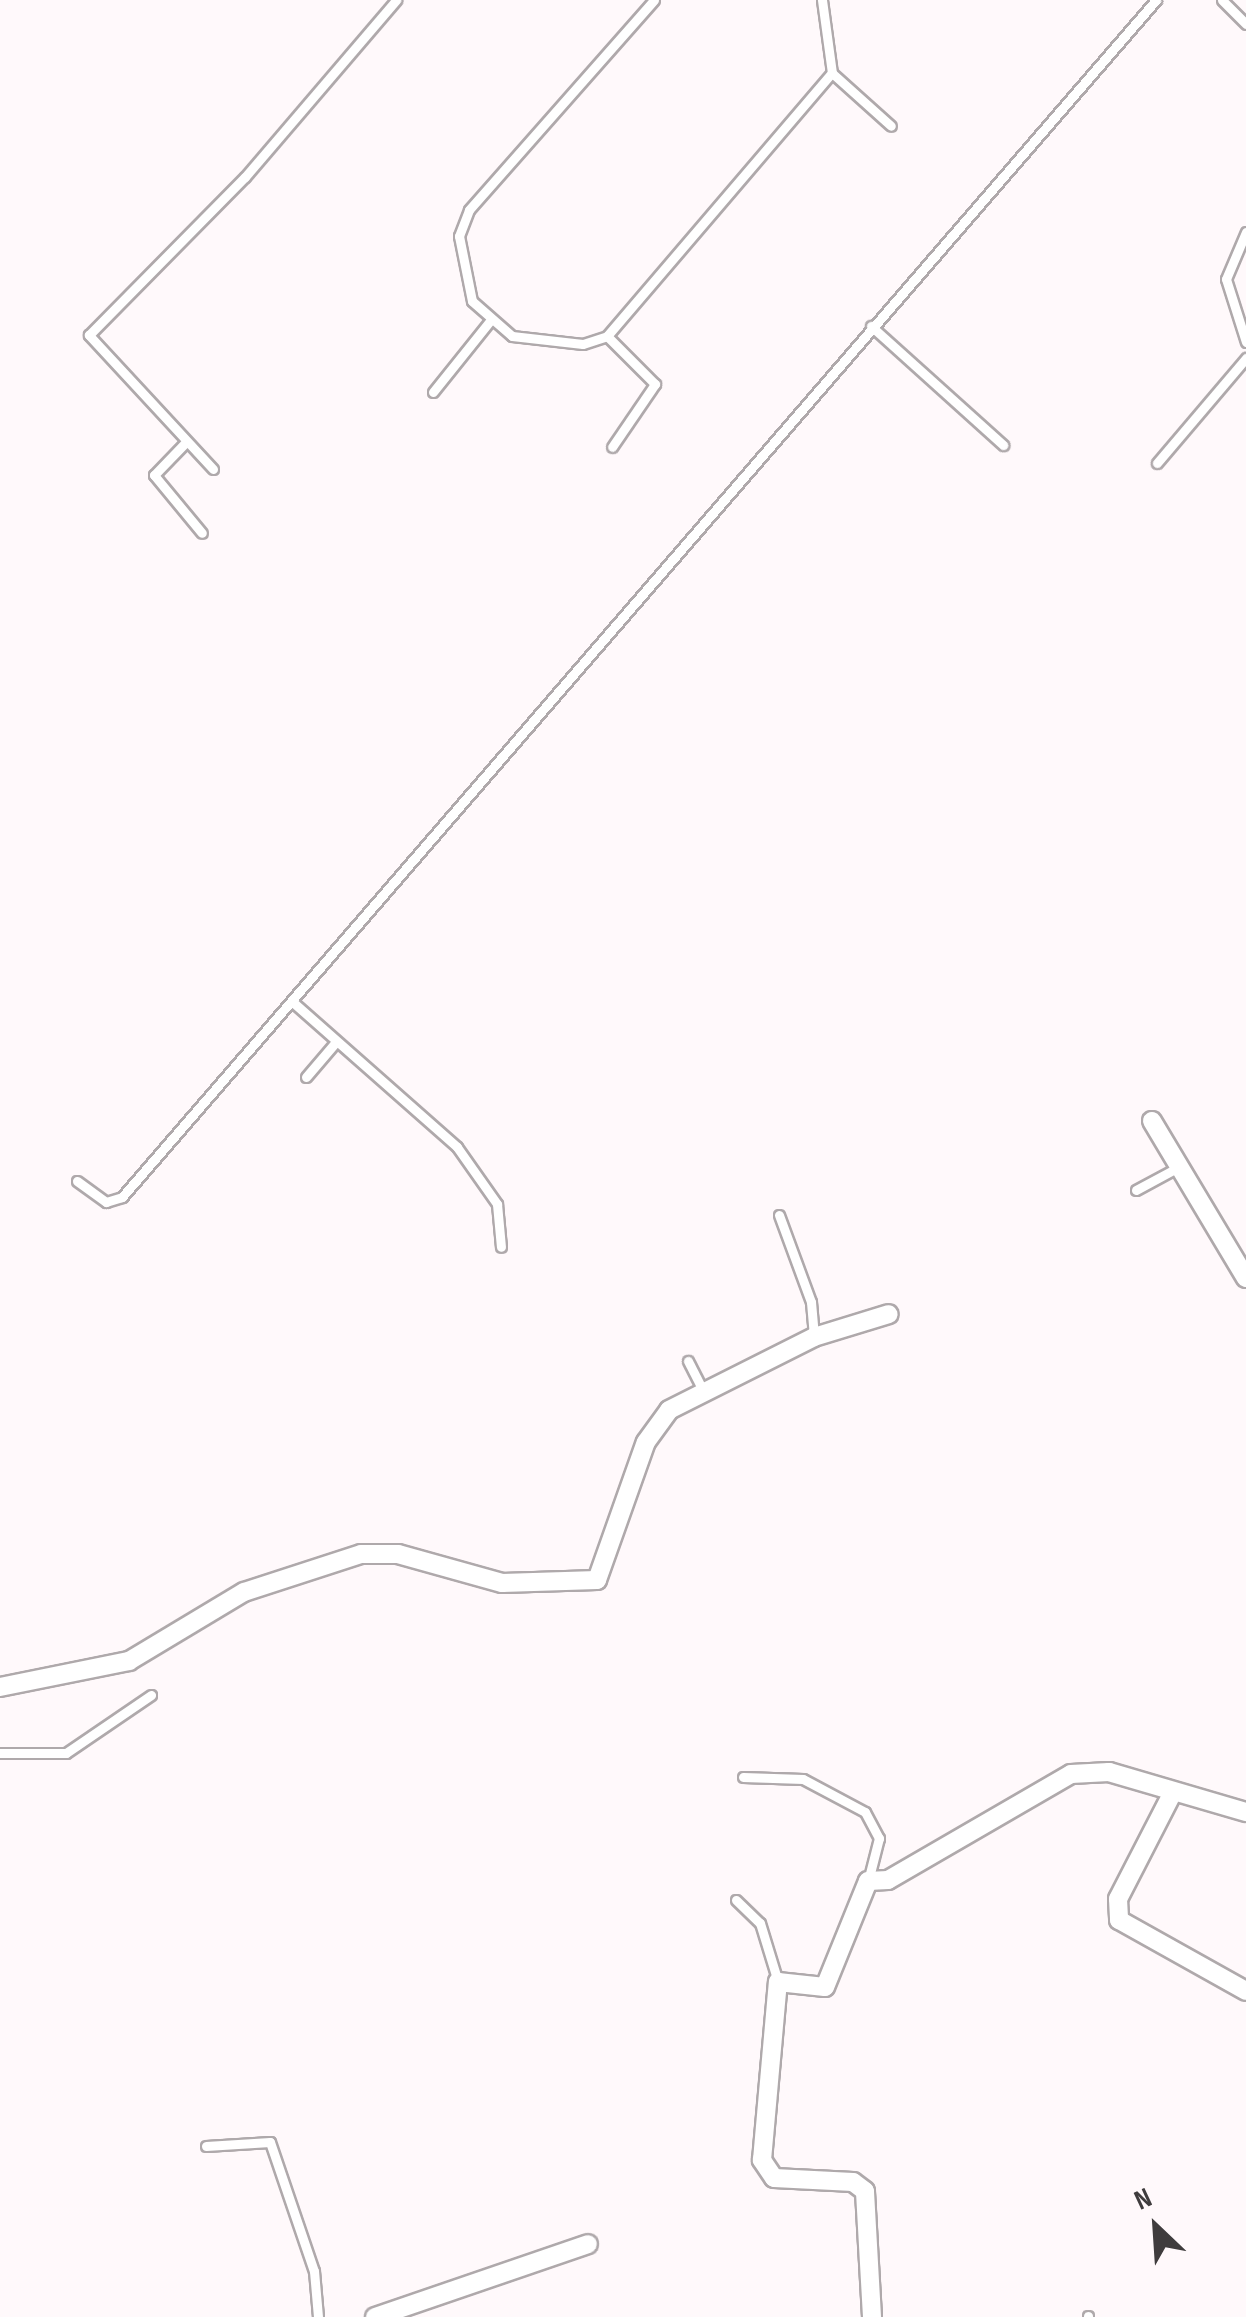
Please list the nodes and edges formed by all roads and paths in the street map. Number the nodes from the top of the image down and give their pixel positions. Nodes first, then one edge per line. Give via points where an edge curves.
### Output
1 (396, 0) edge
2 (654, 0) edge
3 (822, 0) edge
4 (1156, 0) edge
5 (1222, 0) edge
6 (1246, 24) edge
7 (832, 74) junction
8 (890, 126) dead end
9 (1246, 232) edge
10 (489, 322) junction
11 (871, 326) junction
12 (606, 336) junction
13 (1246, 342) edge
14 (1246, 358) edge
15 (433, 392) dead end
16 (186, 442) junction
17 (1003, 445) dead end
18 (612, 446) dead end
19 (1157, 464) dead end
20 (213, 469) dead end
21 (202, 533) dead end
22 (295, 1004) junction
23 (335, 1043) junction
24 (306, 1077) dead end
25 (1152, 1121) dead end
26 (1175, 1169) junction
27 (77, 1182) dead end
28 (1136, 1190) dead end
29 (779, 1215) dead end
30 (501, 1247) dead end
31 (1246, 1278) edge
32 (888, 1314) dead end
33 (814, 1338) junction
34 (688, 1360) dead end
35 (702, 1388) junction
36 (0, 1687) edge
37 (152, 1695) dead end
38 (0, 1753) edge
39 (742, 1777) dead end
40 (1172, 1794) junction
41 (1246, 1812) edge
42 (868, 1881) junction
43 (736, 1900) dead end
44 (778, 1982) junction
45 (1246, 1991) edge
46 (206, 2146) dead end
47 (588, 2244) dead end
48 (318, 2317) edge
49 (376, 2317) edge
50 (872, 2317) edge

1 - 16 lane via 245,177 89,335
2 - 10 lane via 469,210 461,267
3 - 7 lane
4 - 11 lane
5 - 6 lane
7 - 8 lane
7 - 12 lane
9 - 13 lane via 1226,279
10 - 12 lane via 542,342
10 - 15 lane
11 - 17 lane
11 - 22 lane
12 - 18 lane via 655,384
14 - 19 lane
16 - 20 lane
16 - 21 lane via 154,475
22 - 23 lane
22 - 27 lane via 122,1196 106,1202
23 - 24 lane
23 - 30 lane via 469,1162 497,1204
25 - 26 street
26 - 28 lane
26 - 31 street
29 - 33 lane via 811,1302
32 - 33 street
33 - 35 street
34 - 35 lane
35 - 36 street via 657,1422 597,1580 502,1583 398,1554 361,1554 244,1592 129,1661
37 - 38 lane via 66,1753
39 - 42 lane via 803,1779 865,1812 879,1838
40 - 41 street
40 - 42 street via 1110,1772 1071,1774 888,1880
40 - 45 street via 1118,1898 1119,1920
42 - 44 street via 830,1983
43 - 44 lane via 760,1923
44 - 50 street via 762,2160 774,2178 865,2191
46 - 48 lane via 270,2142 314,2271
47 - 49 street

